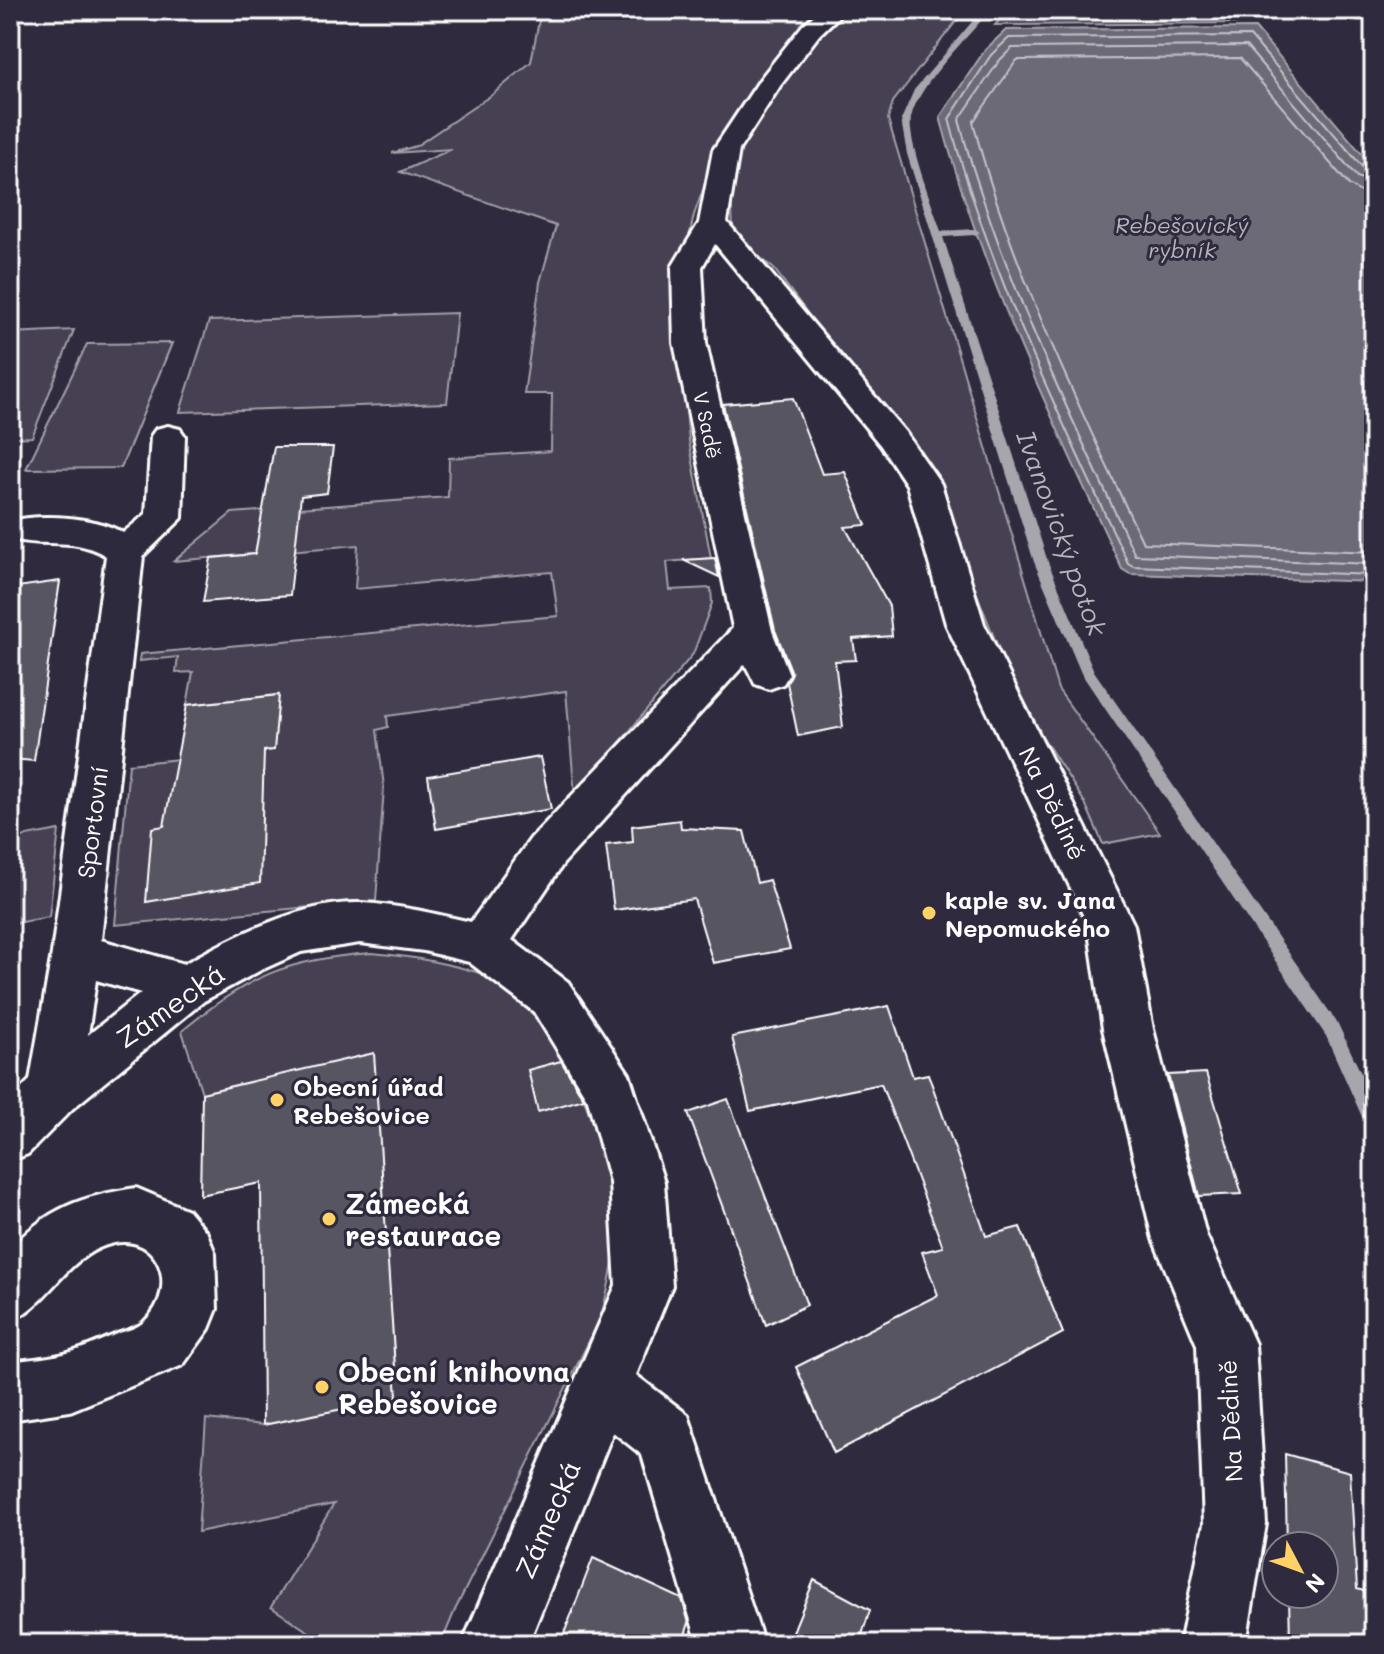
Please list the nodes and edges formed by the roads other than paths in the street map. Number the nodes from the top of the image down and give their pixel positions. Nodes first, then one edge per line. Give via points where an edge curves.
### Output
1 (834, 10) edge
2 (713, 223) junction
3 (168, 436) dead end
4 (25, 530) dead end
5 (125, 551) junction
6 (753, 631) junction
7 (769, 674) dead end
8 (482, 945) junction
9 (76, 953) junction
10 (187, 986) junction
11 (54, 1092) junction
12 (10, 1136) edge
13 (10, 1293) edge
14 (603, 1387) junction
15 (10, 1391) edge
16 (495, 1644) edge
17 (731, 1644) edge
18 (1213, 1644) edge

1 - 2 street via 811,30 770,83 726,150
2 - 6 street, V Sadě via 687,267 690,343
2 - 18 street, Na Dědině via 893,439 924,484 965,624 1111,925 1128,1029 1180,1239 1226,1344 1235,1524
3 - 5 street via 164,518
4 - 5 street via 96,533
5 - 9 street, Sportovní
6 - 7 street, V Sadě
6 - 8 street via 547,851
8 - 10 street, Zámecká via 360,923 297,933
8 - 14 street, Zámecká via 551,997 611,1091 637,1182 644,1286
9 - 10 street
9 - 11 street, Sportovní
10 - 11 street, Zámecká
11 - 12 street, Zámecká
13 - 15 street via 43,1254 90,1222 136,1215 169,1229 187,1253 189,1309 163,1345 70,1382
14 - 16 street, Zámecká
14 - 17 street via 667,1436

